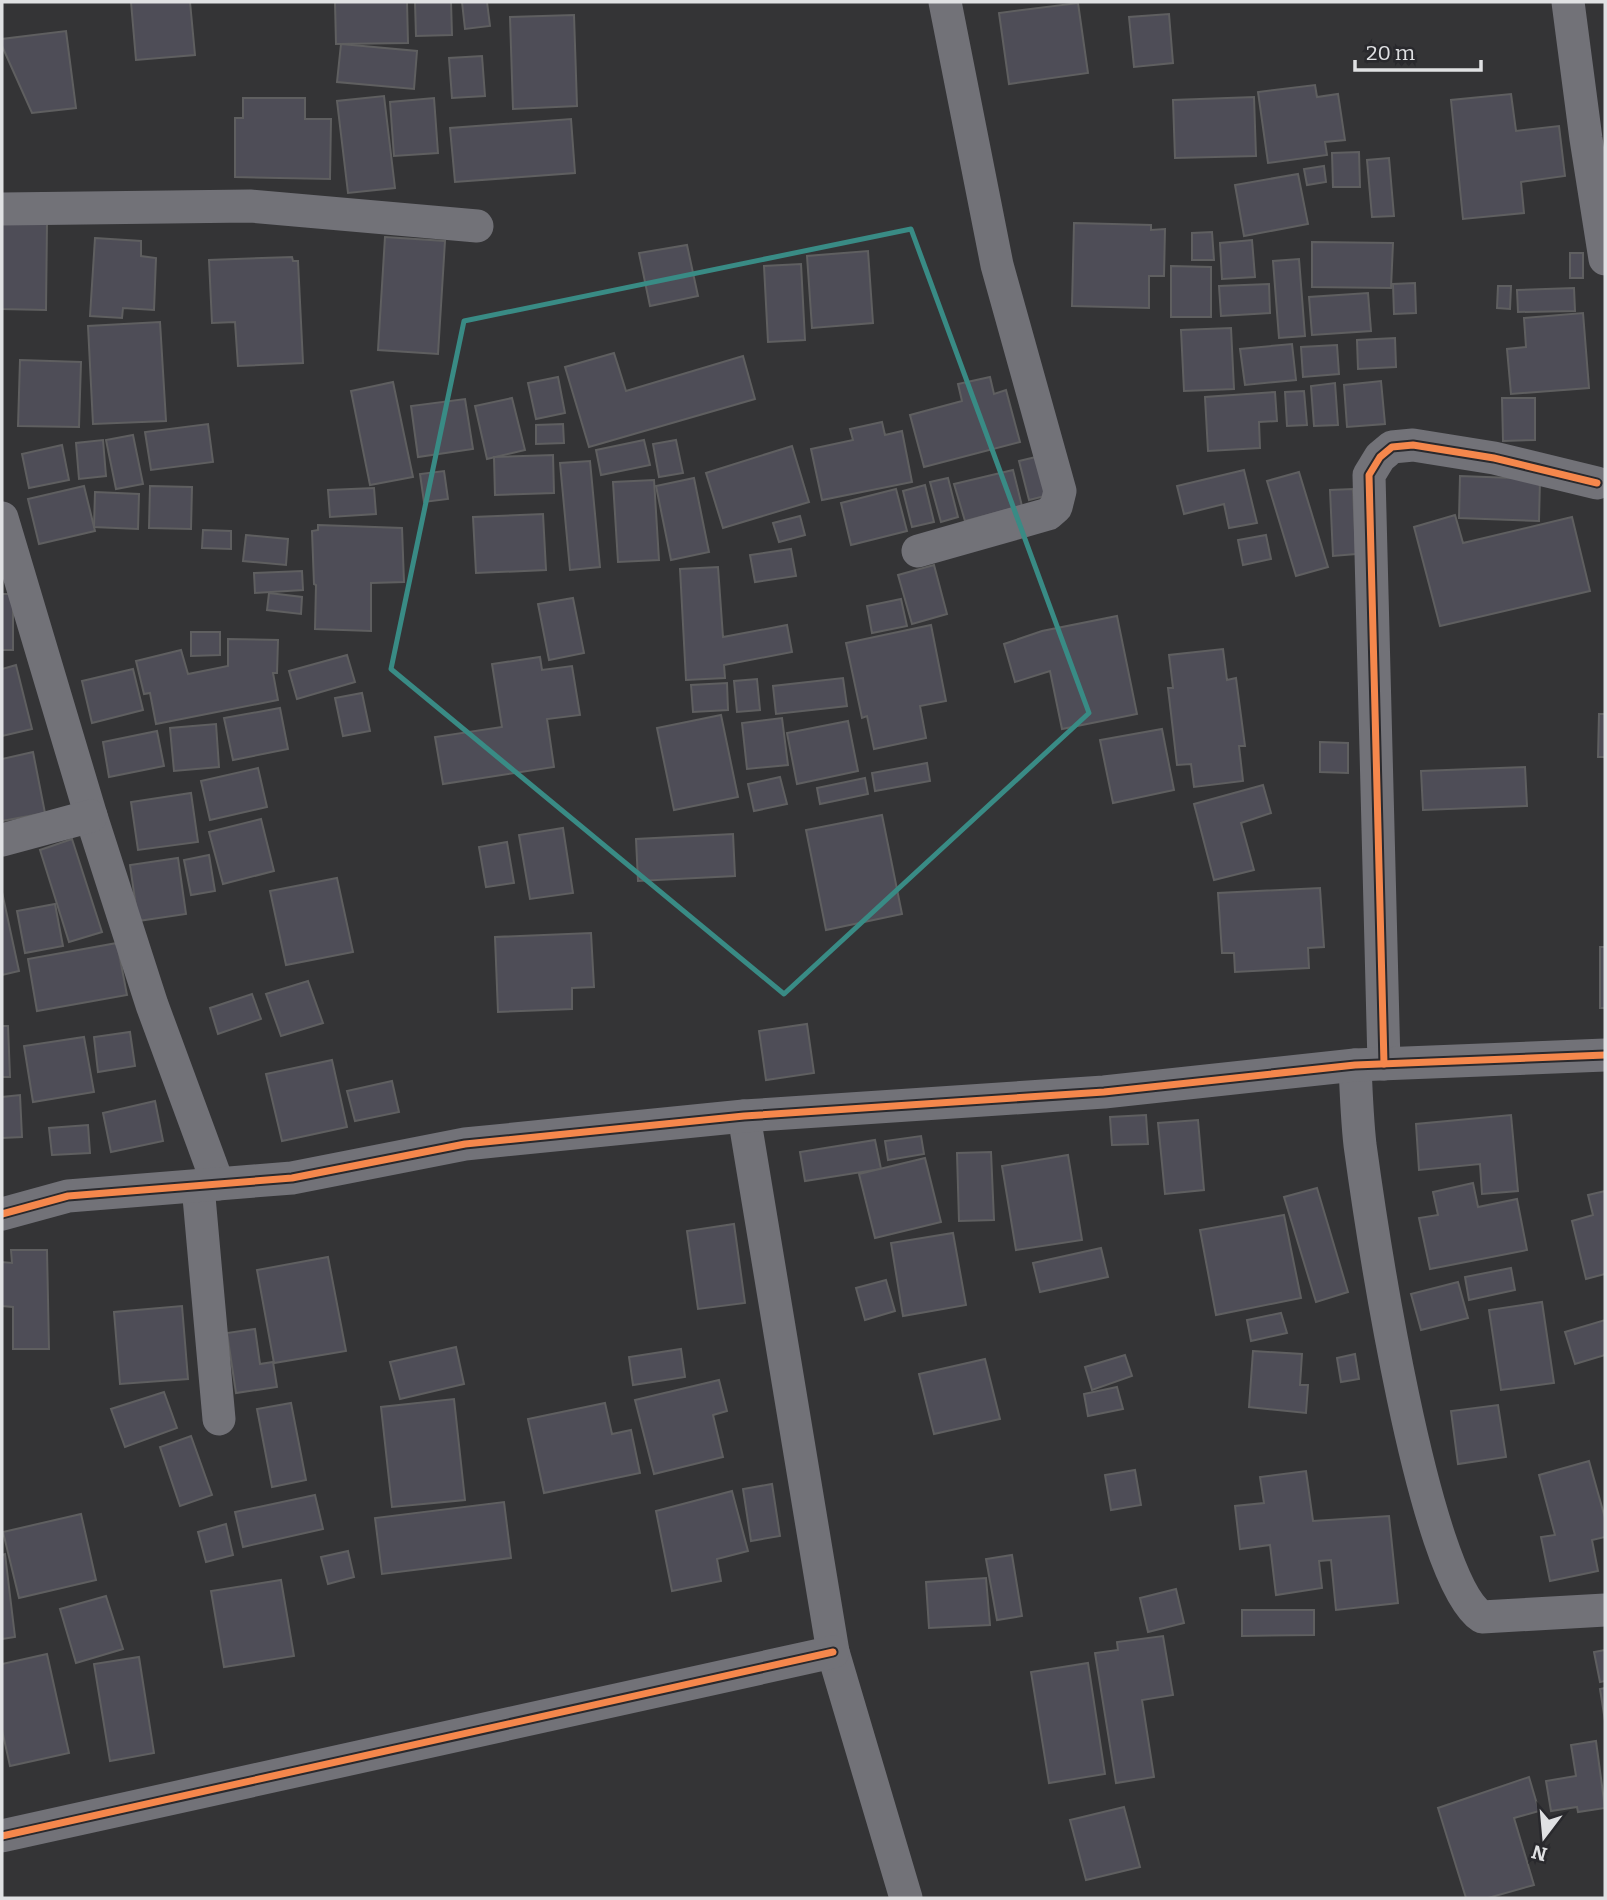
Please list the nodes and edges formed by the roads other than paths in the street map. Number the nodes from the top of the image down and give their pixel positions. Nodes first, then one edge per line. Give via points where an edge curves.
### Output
1 (945, 2) edge
2 (1568, 2) edge
3 (2, 209) edge
4 (477, 226) dead end
5 (1605, 260) edge
6 (1597, 483) dead end
7 (2, 518) edge
8 (918, 551) dead end
9 (91, 816) junction
10 (2, 840) edge
11 (1605, 1055) edge
12 (1369, 1065) junction
13 (744, 1116) junction
14 (208, 1185) junction
15 (2, 1214) edge
16 (219, 1419) dead end
17 (1605, 1610) edge
18 (833, 1652) junction
19 (2, 1836) edge
20 (906, 1898) edge

1 - 8 street via 997,265 1060,491 1056,507 1048,514
2 - 5 street
3 - 4 street via 250,206
6 - 12 street via 1494,458 1413,445 1392,447 1369,475
7 - 9 street
9 - 10 street
9 - 14 street
11 - 12 street
12 - 13 street via 1104,1092
12 - 17 street via 1360,1142 1397,1375 1439,1537 1460,1592 1482,1617
13 - 14 street via 465,1143 292,1178
13 - 18 street
14 - 15 street via 68,1196
14 - 16 street
18 - 19 street
18 - 20 street

